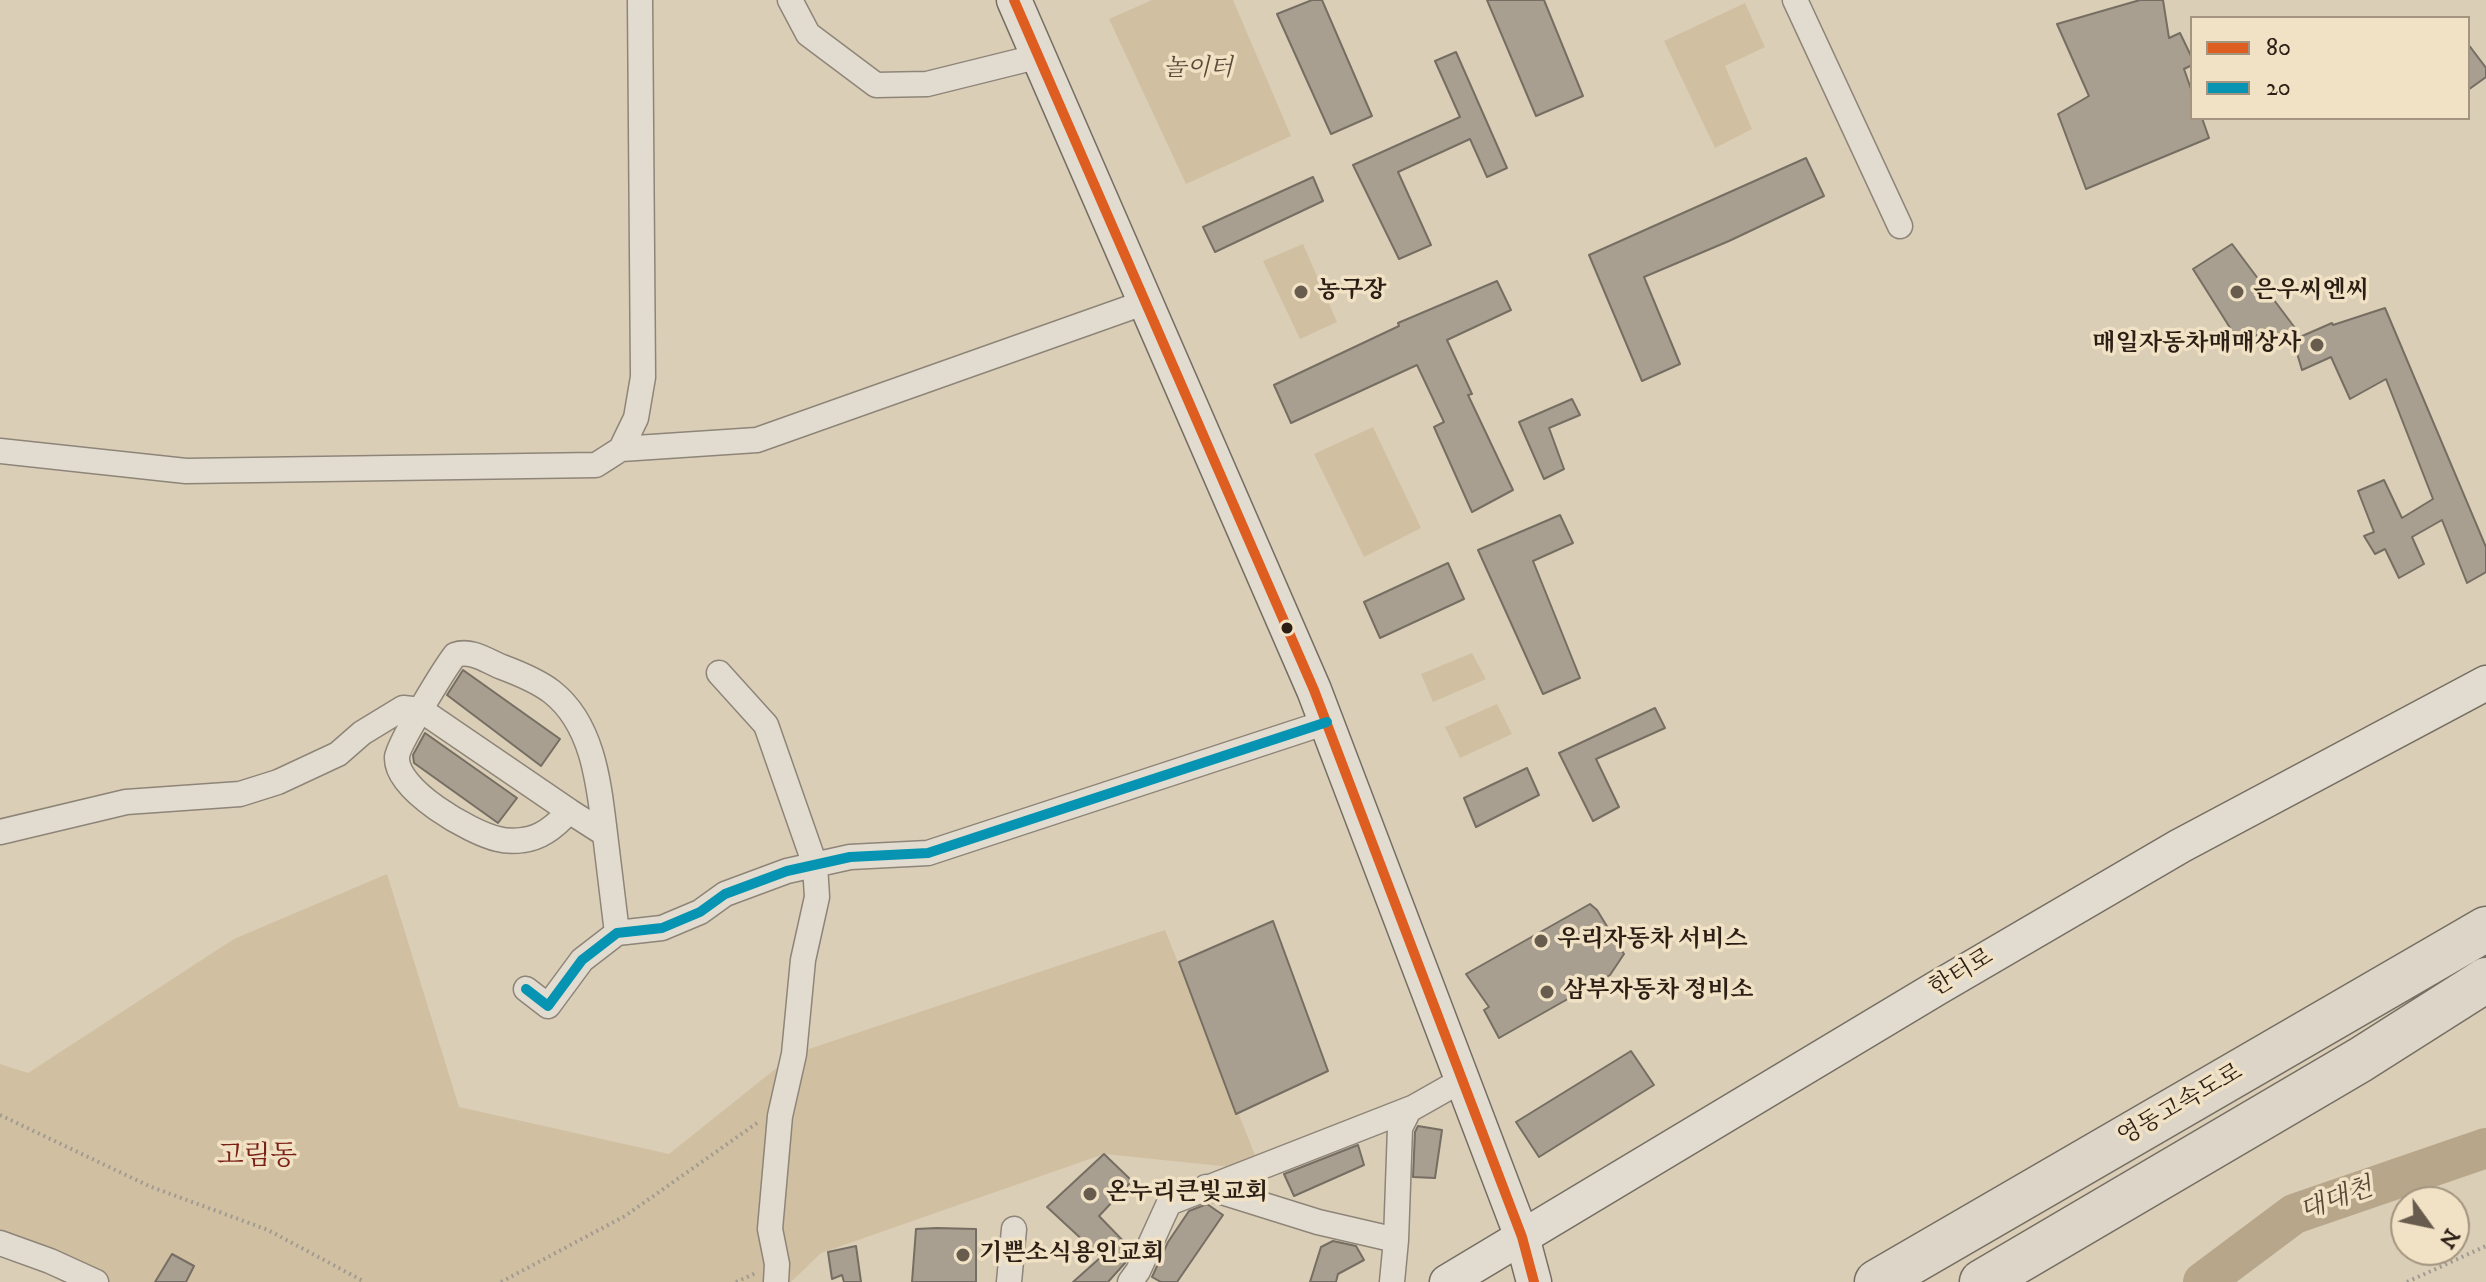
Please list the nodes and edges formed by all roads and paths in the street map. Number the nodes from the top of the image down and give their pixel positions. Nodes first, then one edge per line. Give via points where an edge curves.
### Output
1 (640, 0) edge
2 (790, 0) edge
3 (1014, 0) edge
4 (1795, 0) edge
5 (1040, 56) junction
6 (1900, 226) dead end
7 (1146, 302) junction
8 (621, 449) junction
9 (0, 451) edge
10 (719, 673) dead end
11 (2486, 683) edge
12 (421, 710) junction
13 (1327, 722) junction
14 (569, 811) junction
15 (0, 832) edge
16 (605, 834) junction
17 (815, 865) junction
18 (2486, 929) edge
19 (617, 933) junction
20 (2486, 980) edge
21 (526, 989) dead end
22 (1462, 1080) junction
23 (783, 1105) junction
24 (1412, 1108) junction
25 (0, 1115) edge
26 (1206, 1187) junction
27 (1014, 1229) dead end
28 (1522, 1237) junction
29 (1396, 1240) junction
30 (1, 1245) edge
31 (2486, 1246) edge
32 (88, 1280) edge
33 (365, 1282) edge
34 (501, 1282) edge
35 (776, 1282) edge
36 (1009, 1282) edge
37 (1130, 1282) edge
38 (1392, 1282) edge
39 (1447, 1282) edge
40 (1534, 1282) edge
41 (1877, 1282) edge
42 (1982, 1282) edge
43 (2407, 1282) edge

1 - 8 street via 643,377 636,418
2 - 5 street via 808,34 876,85 927,84
3 - 5 street
4 - 6 street
5 - 7 street
7 - 8 street via 757,440
7 - 13 street
8 - 9 street via 596,465 186,471
10 - 17 street via 766,725
11 - 28 street, 한터로 via 2180,846
12 - 14 street
12 - 14 street via 397,756 400,771 413,789 466,828 500,840 526,840 549,830
12 - 15 street via 403,708 338,754 240,794 126,802
12 - 16 street via 447,666 462,653 551,692 575,721 596,768
13 - 17 street via 928,853 850,857
13 - 22 street
14 - 16 street
16 - 19 street
17 - 19 street via 725,894 662,928
17 - 23 street via 817,897
18 - 41 highway, 영동고속도로
19 - 21 street via 582,960 548,1006
20 - 42 highway, 영동고속도로
22 - 24 street
22 - 28 street
23 - 34 path via 625,1216
23 - 35 street via 770,1229
24 - 26 street
24 - 29 street via 1400,1128
25 - 33 path via 159,1191 268,1230
26 - 29 street
26 - 37 street via 1169,1203
27 - 36 street
28 - 39 street, 한터로
28 - 40 street
29 - 38 street
30 - 32 street
31 - 43 path

